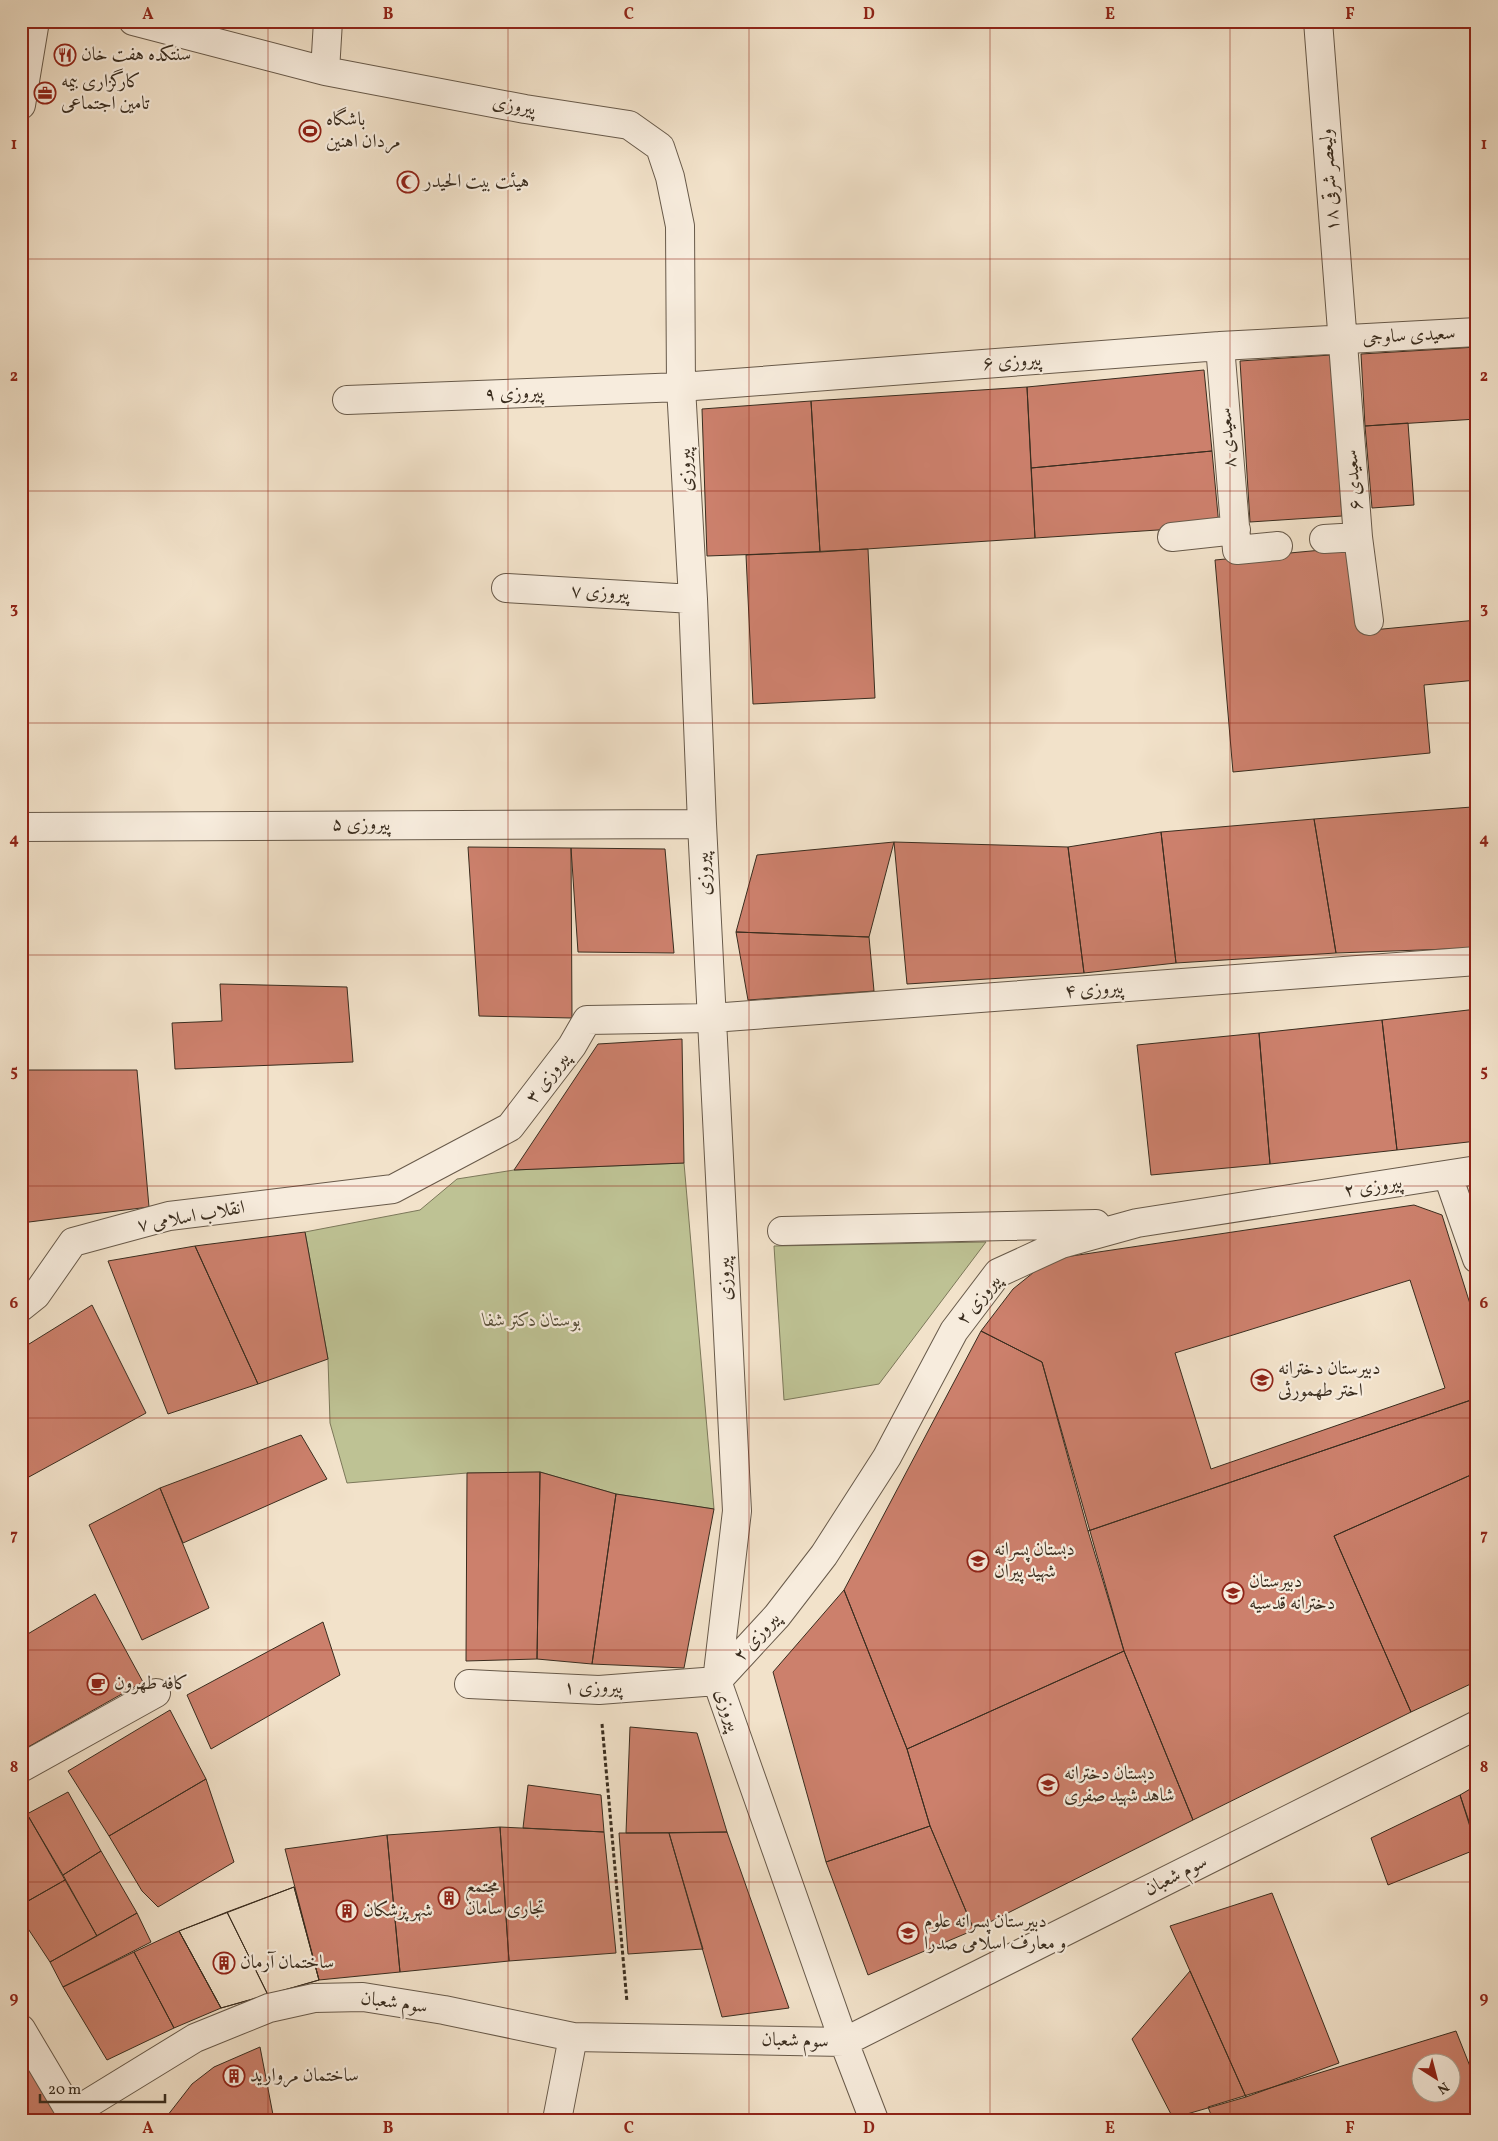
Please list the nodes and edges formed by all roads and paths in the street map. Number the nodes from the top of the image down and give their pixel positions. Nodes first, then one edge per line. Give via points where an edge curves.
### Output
1 (35, 21) edge
2 (134, 21) edge
3 (328, 21) edge
4 (1318, 21) edge
5 (325, 71) junction
6 (21, 105) edge
7 (1477, 332) edge
8 (1342, 339) junction
9 (1220, 346) junction
10 (681, 387) junction
11 (347, 400) dead end
12 (1236, 530) junction
13 (1172, 537) dead end
14 (1358, 537) junction
15 (1324, 539) dead end
16 (1278, 546) dead end
17 (506, 588) dead end
18 (694, 599) junction
19 (1369, 621) dead end
20 (702, 824) junction
21 (21, 827) edge
22 (1477, 962) edge
23 (712, 1018) junction
24 (1477, 1170) edge
25 (1448, 1176) junction
26 (394, 1190) joint
27 (1137, 1223) junction
28 (782, 1231) dead end
29 (1477, 1260) edge
30 (21, 1307) edge
31 (716, 1681) junction
32 (469, 1684) dead end
33 (599, 1690) junction
34 (156, 1693) dead end
35 (1477, 1725) edge
36 (21, 1768) edge
37 (21, 2029) edge
38 (634, 2037) junction
39 (573, 2038) junction
40 (844, 2042) junction
41 (73, 2117) edge
42 (557, 2120) edge
43 (874, 2120) edge

1 - 6 street
2 - 5 street, پیروزی
3 - 5 street
4 - 8 street, ولیعصر شرقی ۱۸
5 - 10 street, پیروزی via 629,125 660,147 680,226
7 - 8 street, سعیدی ساوجی
8 - 9 street, پیروزی ۶
8 - 14 street, سعیدی ۶
9 - 10 street, پیروزی ۶
9 - 12 street, سعیدی ۸
10 - 11 street, پیروزی ۹
10 - 18 street, پیروزی
12 - 13 street
12 - 16 street, سعیدی ۸ via 1237,550
14 - 15 street
14 - 19 street, سعیدی ۶
17 - 18 street, پیروزی ۷
18 - 20 street, پیروزی
20 - 21 street, پیروزی ۵
20 - 23 street, پیروزی
22 - 23 street, پیروزی ۴
23 - 26 street, پیروزی ۳ via 588,1020 510,1127
23 - 31 street, پیروزی via 737,1512
24 - 25 street, پیروزی ۲
25 - 27 street, پیروزی ۲
25 - 29 street
26 - 30 street, انقلاب اسلامی ۷ via 169,1216 73,1242 36,1295
27 - 28 street
27 - 31 street, پیروزی ۲ via 1061,1244 998,1273 954,1331 887,1457 824,1555 777,1616
31 - 33 street, پیروزی ۱
31 - 40 street, پیروزی
32 - 33 street, پیروزی ۱
33 - 38 path via 628,2005
34 - 36 street
35 - 40 street, سوم شعبان
37 - 41 street
38 - 39 street, سوم شعبان
38 - 40 street, سوم شعبان
39 - 41 street, سوم شعبان via 444,2010 362,1997 314,1998 269,2008 195,2038
39 - 42 street
40 - 43 street, پیروزی

